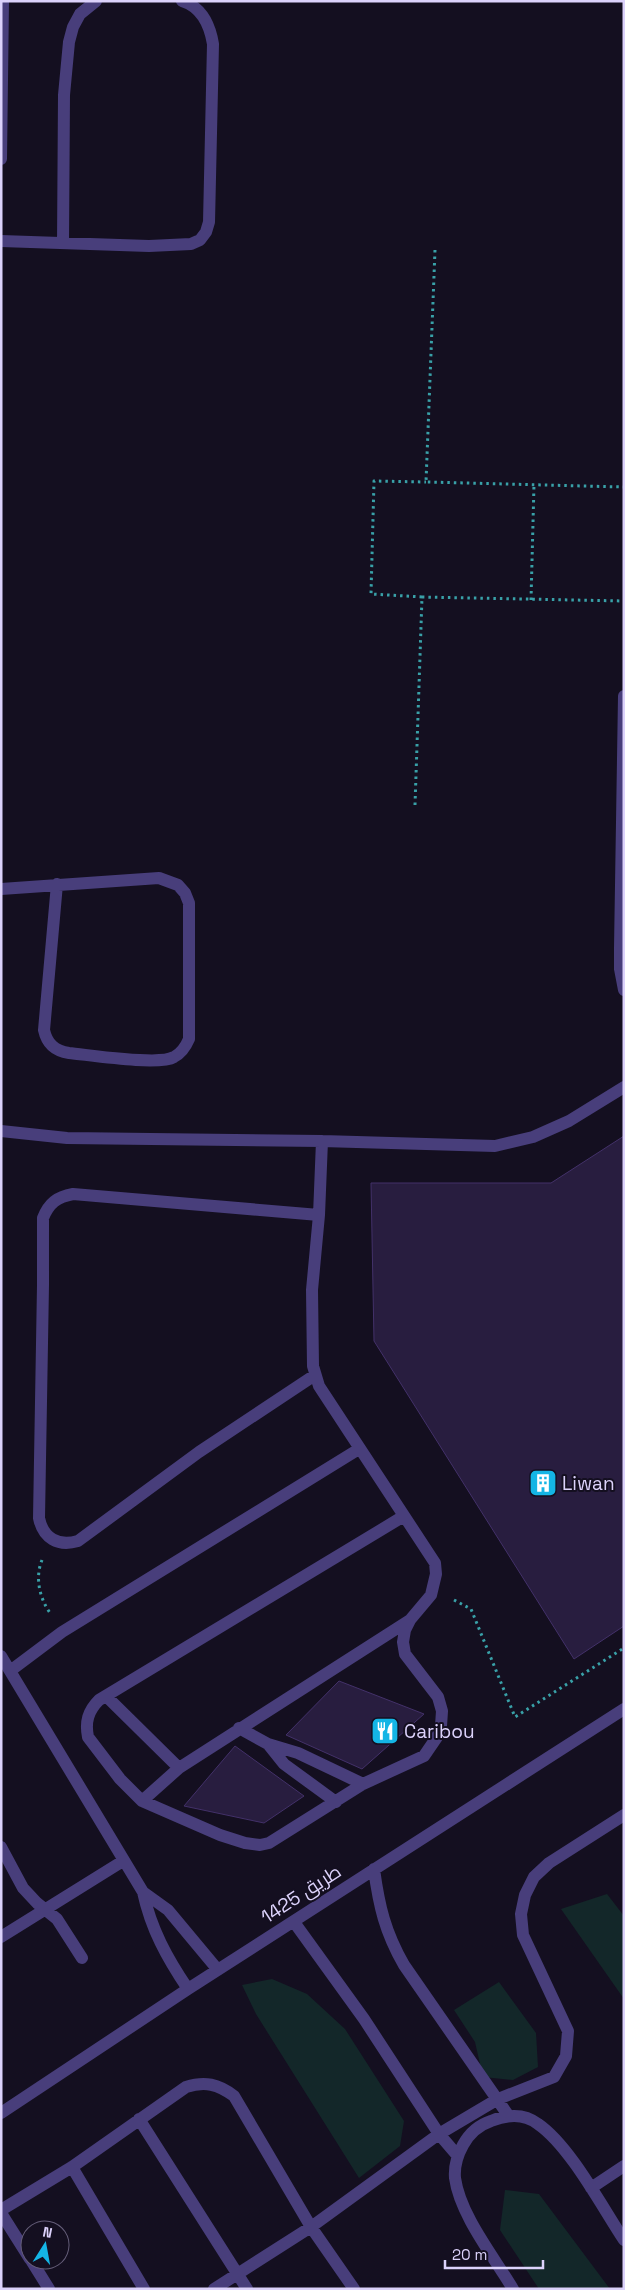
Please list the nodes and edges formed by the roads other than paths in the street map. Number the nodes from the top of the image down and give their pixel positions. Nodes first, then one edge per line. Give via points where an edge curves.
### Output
1 (3, 1) edge
2 (96, 1) edge
3 (182, 1) edge
4 (1, 159) edge
5 (1, 241) edge
6 (63, 243) junction
7 (624, 696) edge
8 (57, 884) junction
9 (1, 889) edge
10 (624, 990) edge
11 (624, 1087) edge
12 (1, 1131) edge
13 (322, 1141) junction
14 (319, 1215) junction
15 (315, 1375) junction
16 (359, 1449) junction
17 (404, 1516) junction
18 (410, 1620) junction
19 (1, 1656) edge
20 (10, 1671) junction
21 (106, 1696) junction
22 (624, 1709) edge
23 (238, 1728) junction
24 (268, 1744) junction
25 (178, 1768) junction
26 (363, 1784) junction
27 (142, 1802) junction
28 (336, 1802) junction
29 (624, 1815) edge
30 (1, 1847) edge
31 (123, 1861) junction
32 (374, 1869) junction
33 (143, 1892) junction
34 (45, 1910) junction
35 (294, 1922) junction
36 (1, 1937) edge
37 (82, 1958) dead end
38 (218, 1970) junction
39 (188, 1989) junction
40 (498, 2099) junction
41 (1, 2113) edge
42 (508, 2115) junction
43 (139, 2119) junction
44 (439, 2134) junction
45 (458, 2155) junction
46 (72, 2167) junction
47 (624, 2167) edge
48 (591, 2188) junction
49 (1, 2211) edge
50 (311, 2227) junction
51 (624, 2240) edge
52 (20, 2243) edge
53 (37, 2270) edge
54 (237, 2274) junction
55 (49, 2289) edge
56 (144, 2289) edge
57 (214, 2289) edge
58 (247, 2289) edge
59 (354, 2289) edge
60 (513, 2289) edge

1 - 4 street
2 - 6 street via 80,14 69,42 64,95
3 - 6 street via 206,19 213,44 206,232 192,244
5 - 6 street
7 - 10 street via 620,948
8 - 8 street via 160,878 185,893 189,903 189,1039 186,1047 174,1058 158,1060 69,1053 49,1044 44,1030
8 - 9 street
11 - 13 street via 569,1121 534,1137 495,1146
12 - 13 street via 67,1138
13 - 14 street
14 - 15 street via 312,1290
14 - 15 street via 73,1194 54,1200 43,1218 40,1526 51,1540 69,1544 78,1541 200,1452
15 - 16 street
16 - 17 street
16 - 20 street via 62,1632
17 - 18 street via 435,1563 436,1574 431,1595
17 - 21 street
18 - 23 street
18 - 26 street via 403,1642 405,1654 438,1697 441,1726 432,1747 424,1756
19 - 20 street
20 - 31 street
21 - 25 street
21 - 27 street via 89,1713 88,1737
22 - 32 street, طريق 1425
23 - 24 street
23 - 25 street
24 - 26 street via 298,1753
24 - 28 street via 284,1764
25 - 27 street
26 - 28 street
27 - 28 street via 220,1835 260,1844 269,1843
29 - 40 street via 549,1863 534,1877 525,1895 521,1914 523,1934 568,2031 566,2056 554,2077
30 - 34 street via 23,1888
31 - 33 street
31 - 34 street
32 - 35 street, طريق 1425
32 - 40 street via 383,1920 392,1943
33 - 38 street via 168,1910
33 - 39 street via 151,1924 166,1957
34 - 36 street
34 - 37 street via 62,1925
35 - 38 street, طريق 1425
35 - 44 street via 364,2019
38 - 39 street, طريق 1425
39 - 41 street, طريق 1425
40 - 42 street
40 - 44 street
42 - 45 street via 484,2123 468,2136
42 - 48 street via 536,2122 549,2133
43 - 46 street
43 - 50 street via 186,2086 211,2083 224,2088 234,2096
43 - 54 street
44 - 45 street
44 - 50 street
45 - 60 street via 455,2177 467,2212
46 - 49 street
46 - 56 street
47 - 48 street
48 - 51 street
49 - 52 street
50 - 54 street
50 - 59 street
53 - 55 street
54 - 57 street
54 - 58 street

